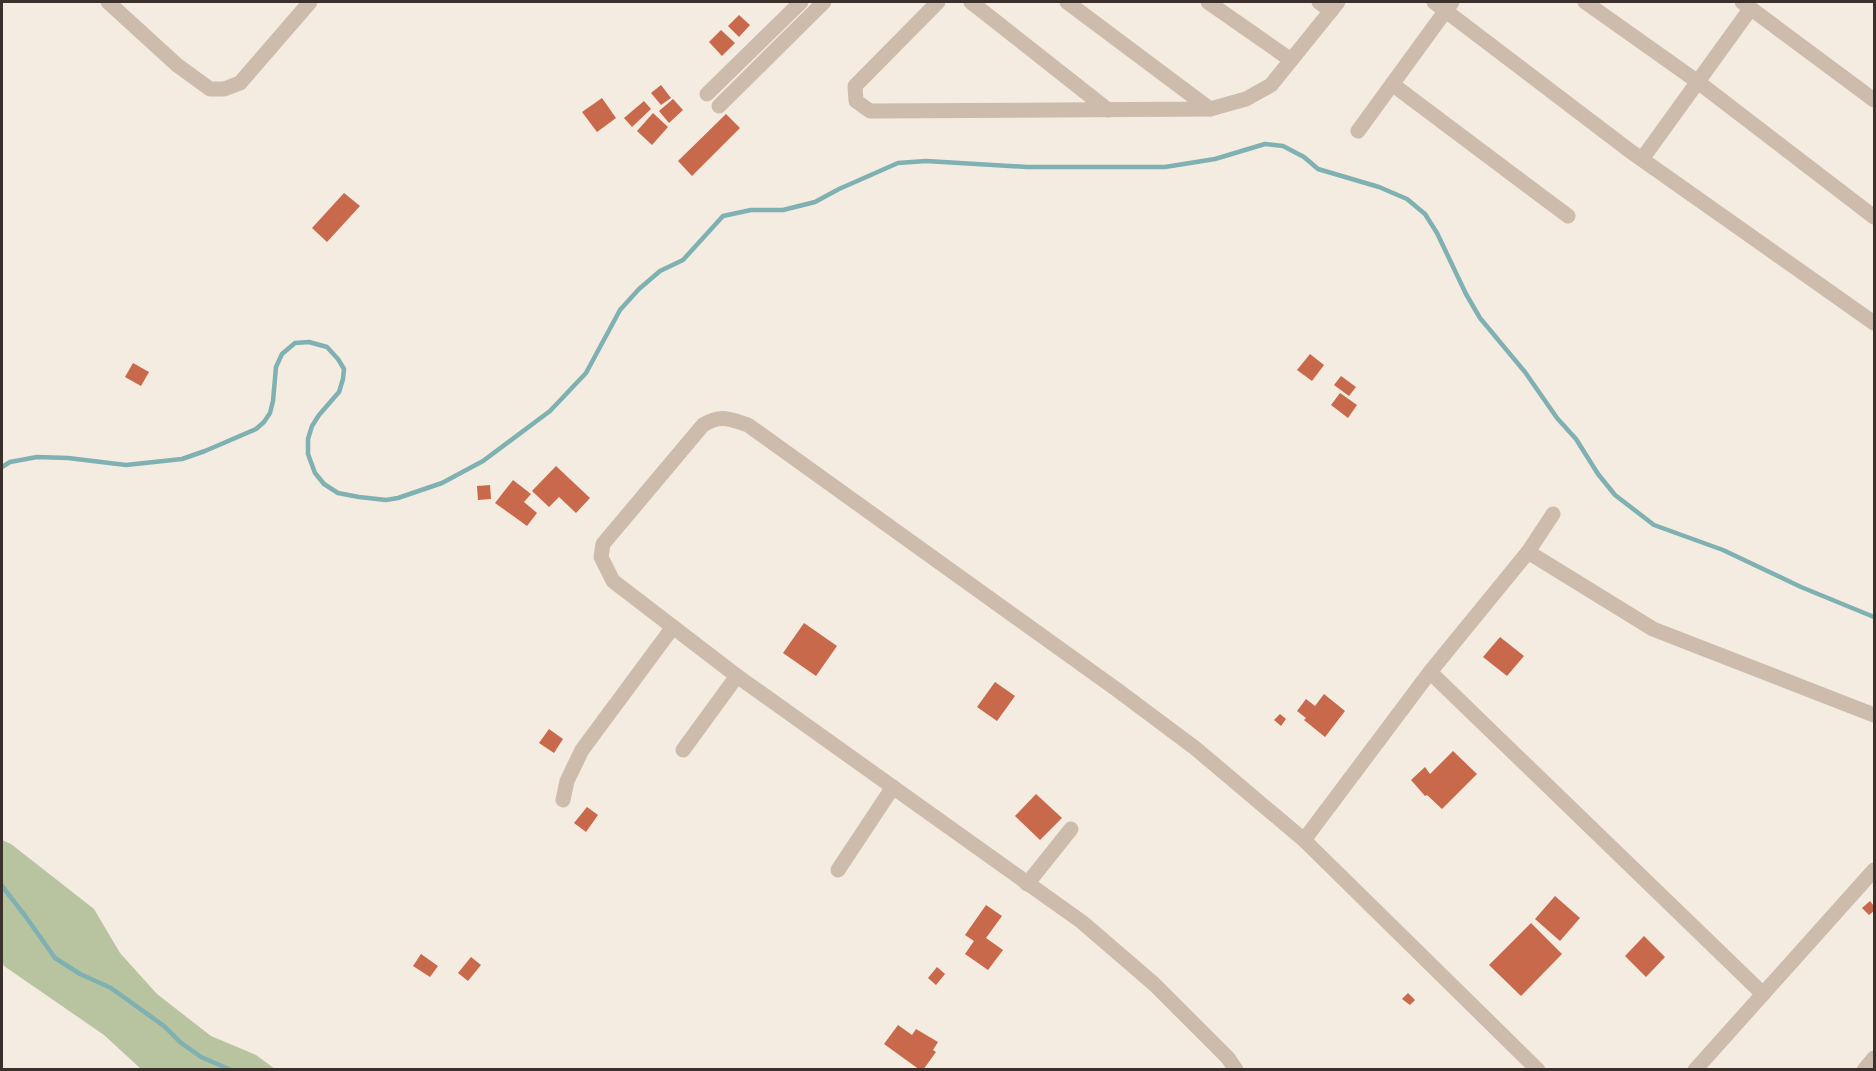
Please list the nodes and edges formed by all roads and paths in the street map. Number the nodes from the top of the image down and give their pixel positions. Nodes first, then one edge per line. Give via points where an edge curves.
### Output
1 (108, 2) edge
2 (310, 2) edge
3 (801, 2) edge
4 (824, 2) edge
5 (938, 2) edge
6 (970, 2) edge
7 (1068, 2) edge
8 (1208, 2) edge
9 (1586, 2) edge
10 (1329, 4) edge
11 (1444, 4) edge
12 (1747, 5) edge
13 (1291, 60) junction
14 (1698, 82) junction
15 (1392, 84) junction
16 (707, 94) dead end
17 (1875, 100) edge
18 (719, 105) dead end
19 (1210, 109) junction
20 (1108, 110) junction
21 (1358, 131) dead end
22 (1642, 159) junction
23 (1568, 216) dead end
24 (1875, 217) edge
25 (1875, 323) edge
26 (1553, 514) dead end
27 (1528, 552) junction
28 (673, 627) junction
29 (1430, 672) junction
30 (737, 676) junction
31 (1875, 715) edge
32 (683, 750) dead end
33 (893, 787) junction
34 (563, 800) dead end
35 (1071, 829) dead end
36 (1304, 840) junction
37 (838, 870) dead end
38 (1875, 870) edge
39 (1027, 884) junction
40 (1763, 994) junction
41 (1875, 1058) edge
42 (1236, 1070) edge
43 (1538, 1070) edge
44 (1695, 1070) edge
45 (1864, 1070) edge

1 - 2 street via 185,71 210,88 224,89 240,83
3 - 16 street
4 - 18 street
5 - 20 street via 855,86 856,101 870,111
6 - 20 street
7 - 19 street
8 - 13 street
9 - 14 street
10 - 13 street
11 - 15 street
11 - 22 street
12 - 14 street
12 - 17 street
13 - 19 street via 1271,85 1246,99
14 - 22 street
14 - 24 street
15 - 21 street
15 - 23 street
19 - 20 street
22 - 25 street
26 - 27 street
27 - 29 street
27 - 31 street via 1653,629
28 - 30 street
28 - 34 street via 582,750 567,781
28 - 36 street via 613,581 602,557 603,544 703,426 713,419 728,418 748,425 1116,689 1196,748
29 - 36 street
29 - 40 street
30 - 32 street
30 - 33 street
33 - 37 street
33 - 39 street
35 - 39 street
36 - 43 street
38 - 40 street
39 - 42 street via 1082,922 1154,984
40 - 44 street
41 - 45 street

